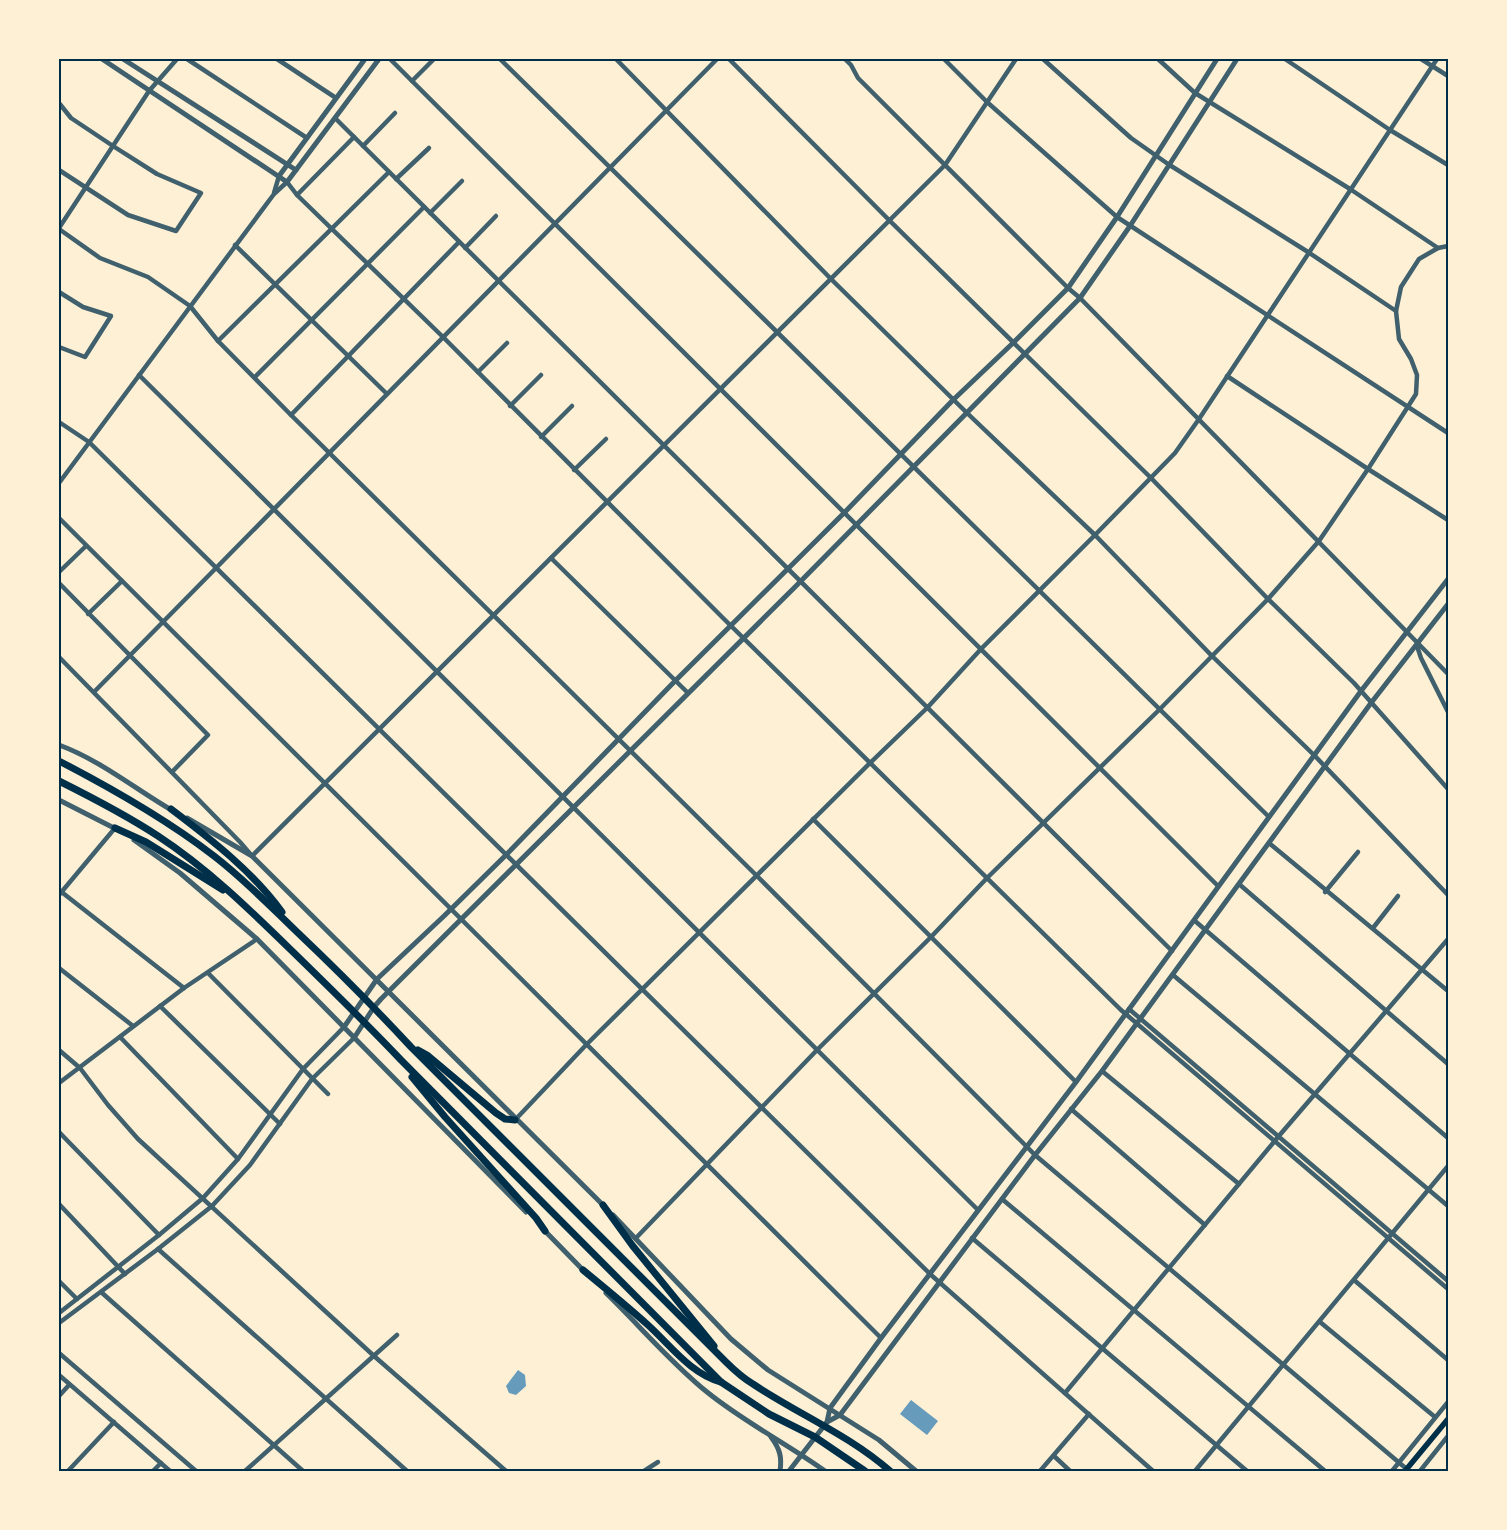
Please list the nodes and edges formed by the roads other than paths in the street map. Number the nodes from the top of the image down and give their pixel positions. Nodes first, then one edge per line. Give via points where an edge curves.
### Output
1 (102, 59) edge
2 (123, 59) edge
3 (177, 59) edge
4 (188, 59) edge
5 (277, 59) edge
6 (365, 59) edge
7 (390, 59) edge
8 (434, 59) edge
9 (500, 59) edge
10 (616, 59) edge
11 (717, 59) edge
12 (729, 59) edge
13 (845, 59) edge
14 (944, 59) edge
15 (1016, 59) edge
16 (1043, 59) edge
17 (1158, 59) edge
18 (1217, 59) edge
19 (1237, 59) edge
20 (1285, 59) edge
21 (1421, 59) edge
22 (1437, 59) edge
23 (376, 60) edge
24 (1432, 66) junction
25 (1448, 76) edge
26 (412, 81) junction
27 (158, 82) junction
28 (149, 91) junction
29 (1195, 94) junction
30 (336, 98) junction
31 (987, 102) junction
32 (1210, 102) junction
33 (59, 103) edge
34 (666, 110) junction
35 (395, 113) dead end
36 (335, 118) junction
37 (1390, 130) junction
38 (354, 137) junction
39 (307, 138) junction
40 (113, 146) junction
41 (363, 146) junction
42 (429, 148) dead end
43 (1156, 156) junction
44 (1168, 164) junction
45 (287, 165) junction
46 (945, 165) junction
47 (1448, 165) edge
48 (610, 168) junction
49 (59, 170) edge
50 (296, 170) junction
51 (389, 172) junction
52 (279, 176) junction
53 (396, 179) junction
54 (462, 180) dead end
55 (287, 182) junction
56 (86, 187) junction
57 (1350, 190) junction
58 (274, 194) junction
59 (297, 195) junction
60 (424, 207) junction
61 (430, 213) junction
62 (496, 216) dead end
63 (1116, 217) junction
64 (890, 220) junction
65 (555, 224) junction
66 (1130, 226) junction
67 (59, 228) edge
68 (332, 229) junction
69 (459, 242) junction
70 (235, 245) junction
71 (1448, 246) edge
72 (465, 248) junction
73 (1438, 248) junction
74 (1308, 252) junction
75 (367, 263) junction
76 (831, 279) junction
77 (498, 281) junction
78 (276, 285) junction
79 (1068, 288) junction
80 (59, 292) edge
81 (1080, 298) junction
82 (403, 299) junction
83 (190, 306) junction
84 (1396, 311) junction
85 (1268, 315) junction
86 (312, 320) junction
87 (777, 332) junction
88 (443, 337) junction
89 (218, 341) junction
90 (507, 343) dead end
91 (1013, 343) junction
92 (59, 348) edge
93 (1025, 354) junction
94 (348, 356) junction
95 (478, 372) junction
96 (139, 375) junction
97 (541, 376) dead end
98 (1227, 376) junction
99 (254, 377) junction
100 (720, 389) junction
101 (387, 394) junction
102 (953, 400) junction
103 (510, 406) junction
104 (572, 406) dead end
105 (1409, 406) junction
106 (966, 412) junction
107 (291, 415) junction
108 (1200, 419) junction
109 (59, 422) edge
110 (1448, 433) edge
111 (541, 437) junction
112 (606, 439) dead end
113 (89, 442) junction
114 (664, 445) junction
115 (330, 452) junction
116 (901, 454) junction
117 (914, 467) junction
118 (574, 470) junction
119 (1368, 470) junction
120 (1151, 478) junction
121 (59, 483) edge
122 (606, 503) junction
123 (274, 510) junction
124 (844, 513) junction
125 (59, 518) edge
126 (1448, 520) edge
127 (856, 525) junction
128 (1095, 536) junction
129 (1319, 541) junction
130 (86, 546) junction
131 (551, 558) junction
132 (216, 568) junction
133 (788, 569) junction
134 (59, 572) edge
135 (1448, 579) edge
136 (122, 581) junction
137 (800, 581) junction
138 (59, 583) edge
139 (1040, 591) junction
140 (1268, 599) junction
141 (1448, 604) edge
142 (88, 614) junction
143 (493, 615) junction
144 (163, 622) junction
145 (730, 626) junction
146 (1407, 631) junction
147 (743, 638) junction
148 (1416, 644) junction
149 (981, 649) junction
150 (130, 656) junction
151 (1211, 656) junction
152 (59, 657) edge
153 (437, 672) junction
154 (1448, 674) edge
155 (675, 681) junction
156 (1361, 691) junction
157 (94, 692) junction
158 (688, 694) junction
159 (1371, 703) junction
160 (927, 708) junction
161 (1160, 710) junction
162 (1448, 712) edge
163 (379, 729) junction
164 (619, 740) junction
165 (59, 745) edge
166 (630, 751) junction
167 (1315, 756) junction
168 (59, 761) edge
169 (870, 763) junction
170 (1325, 766) junction
171 (1099, 768) junction
172 (172, 772) junction
173 (59, 780) edge
174 (324, 784) junction
175 (1448, 789) edge
176 (563, 797) junction
177 (59, 800) edge
178 (574, 808) junction
179 (171, 809) junction
180 (1269, 817) junction
181 (813, 819) junction
182 (1043, 824) junction
183 (115, 828) junction
184 (1268, 843) junction
185 (1358, 852) dead end
186 (506, 854) junction
187 (252, 856) junction
188 (516, 865) junction
189 (757, 876) junction
190 (987, 878) junction
191 (1239, 884) junction
192 (1218, 886) junction
193 (60, 892) edge
194 (1325, 892) junction
195 (1448, 895) edge
196 (1398, 896) dead end
197 (241, 901) junction
198 (450, 909) junction
199 (461, 920) junction
200 (1195, 921) junction
201 (1373, 928) junction
202 (1205, 930) junction
203 (296, 931) junction
204 (700, 933) junction
205 (931, 937) junction
206 (257, 939) junction
207 (1448, 939) edge
208 (1172, 951) junction
209 (59, 968) edge
210 (1422, 968) junction
211 (208, 973) junction
212 (1173, 975) junction
213 (377, 979) junction
214 (184, 988) junction
215 (642, 990) junction
216 (1448, 991) edge
217 (389, 992) junction
218 (873, 993) junction
219 (363, 997) junction
220 (160, 1006) junction
221 (374, 1007) junction
222 (354, 1011) junction
223 (1386, 1011) junction
224 (1127, 1012) junction
225 (1138, 1021) junction
226 (365, 1022) junction
227 (133, 1026) junction
228 (344, 1027) junction
229 (120, 1037) junction
230 (354, 1038) junction
231 (586, 1045) junction
232 (411, 1047) junction
233 (59, 1050) edge
234 (817, 1050) junction
235 (1350, 1053) junction
236 (401, 1060) junction
237 (1448, 1064) edge
238 (80, 1068) junction
239 (303, 1069) junction
240 (1102, 1071) junction
241 (312, 1079) junction
242 (1076, 1082) junction
243 (59, 1083) edge
244 (328, 1094) dead end
245 (1314, 1095) junction
246 (762, 1108) junction
247 (1071, 1109) junction
248 (271, 1115) junction
249 (515, 1120) junction
250 (280, 1124) junction
251 (59, 1132) edge
252 (1448, 1138) edge
253 (1276, 1139) junction
254 (1026, 1146) junction
255 (1034, 1155) junction
256 (238, 1159) junction
257 (707, 1165) junction
258 (1448, 1166) edge
259 (1239, 1184) junction
260 (1429, 1189) junction
261 (204, 1198) junction
262 (1002, 1199) junction
263 (59, 1204) edge
264 (603, 1205) junction
265 (212, 1206) junction
266 (1448, 1206) edge
267 (978, 1210) junction
268 (1205, 1224) junction
269 (545, 1231) junction
270 (159, 1235) junction
271 (1390, 1236) junction
272 (636, 1238) junction
273 (972, 1238) junction
274 (158, 1249) junction
275 (118, 1266) junction
276 (1169, 1268) junction
277 (582, 1270) junction
278 (125, 1274) junction
279 (930, 1274) junction
280 (1354, 1280) junction
281 (59, 1281) edge
282 (1448, 1282) edge
283 (939, 1283) junction
284 (1448, 1289) edge
285 (101, 1292) junction
286 (77, 1299) junction
287 (1134, 1310) junction
288 (59, 1312) edge
289 (1320, 1322) junction
290 (59, 1324) edge
291 (397, 1335) dead end
292 (881, 1338) junction
293 (1102, 1349) junction
294 (59, 1353) edge
295 (374, 1356) junction
296 (1448, 1360) edge
297 (726, 1362) junction
298 (1284, 1365) junction
299 (59, 1375) edge
300 (721, 1382) junction
301 (70, 1384) junction
302 (1065, 1393) junction
303 (59, 1396) edge
304 (326, 1399) junction
305 (1448, 1402) edge
306 (1249, 1407) junction
307 (830, 1408) junction
308 (1089, 1414) junction
309 (840, 1415) junction
310 (1435, 1417) junction
311 (1448, 1419) edge
312 (114, 1422) junction
313 (826, 1423) junction
314 (769, 1434) junction
315 (1448, 1436) edge
316 (815, 1437) junction
317 (274, 1446) junction
318 (1216, 1446) junction
319 (802, 1454) junction
320 (1054, 1456) junction
321 (658, 1462) dead end
322 (1399, 1462) junction
323 (161, 1463) junction
324 (68, 1471) edge
325 (153, 1471) edge
326 (170, 1471) edge
327 (196, 1471) edge
328 (245, 1471) edge
329 (303, 1471) edge
330 (407, 1471) edge
331 (506, 1471) edge
332 (644, 1471) edge
333 (780, 1471) edge
334 (789, 1471) edge
335 (824, 1471) edge
336 (865, 1471) edge
337 (890, 1471) edge
338 (916, 1471) edge
339 (1040, 1471) edge
340 (1070, 1471) edge
341 (1153, 1471) edge
342 (1195, 1471) edge
343 (1247, 1471) edge
344 (1325, 1471) edge
345 (1392, 1471) edge
346 (1407, 1471) edge
347 (1420, 1471) edge

1 - 28 street
2 - 27 street
3 - 27 street
4 - 39 street
5 - 30 street
6 - 30 street
7 - 26 street
8 - 26 street
9 - 48 street
10 - 34 street
11 - 34 street
12 - 64 street
13 - 46 street via 858,78
14 - 31 street
15 - 31 street
16 - 43 street via 1131,138
17 - 29 street
18 - 29 street
19 - 32 street
20 - 37 street
21 - 24 street
22 - 24 street
23 - 36 street
24 - 25 street
24 - 37 street
26 - 65 street
27 - 28 street
27 - 45 street
28 - 40 street
28 - 52 street
29 - 32 street
29 - 43 street
30 - 39 street
31 - 46 street
31 - 63 street
32 - 44 street
32 - 57 street
33 - 40 street via 71,118
34 - 48 street
34 - 76 street
35 - 41 street
36 - 38 street
36 - 50 street
37 - 47 street
37 - 57 street
38 - 41 street
38 - 59 street
39 - 45 street
40 - 56 street
40 - 56 street via 157,174 201,193 176,231 128,215
41 - 51 street
42 - 53 street
43 - 44 street
43 - 63 street
44 - 66 street
44 - 74 street
45 - 50 street
45 - 52 street
46 - 64 street
46 - 79 street
48 - 65 street
48 - 87 street
49 - 56 street
50 - 55 street
51 - 53 street
51 - 68 street
52 - 55 street
52 - 58 street
53 - 60 street
54 - 61 street
55 - 58 street
55 - 59 street
56 - 67 street
57 - 73 street
57 - 74 street
58 - 70 street
59 - 68 street
60 - 61 street
60 - 75 street
61 - 69 street
62 - 72 street
63 - 66 street
63 - 79 street
64 - 76 street
64 - 91 street
65 - 77 street
65 - 100 street
66 - 81 street
66 - 85 street
67 - 83 street via 100,258 148,277
68 - 75 street
68 - 78 street
69 - 72 street
69 - 82 street
70 - 78 street
70 - 83 street
71 - 73 street
72 - 77 street
73 - 84 street via 1419,259 1414,266 1401,287
74 - 84 street
74 - 85 street
75 - 82 street
75 - 86 street
76 - 87 street
76 - 102 street
77 - 88 street
77 - 114 street
78 - 86 street
78 - 89 street
79 - 81 street
79 - 91 street
80 - 92 street via 83,307 111,316 85,357
81 - 93 street
81 - 108 street
82 - 88 street
82 - 94 street
83 - 89 street
83 - 96 street
84 - 105 street via 1399,339 1412,359 1417,375 1416,394
85 - 98 street
85 - 105 street
86 - 94 street
86 - 99 street
87 - 100 street
87 - 116 street
88 - 95 street
88 - 101 street
89 - 99 street
90 - 95 street
91 - 93 street
91 - 102 street
93 - 106 street
93 - 120 street
94 - 101 street
94 - 107 street
95 - 103 street
96 - 113 street
96 - 123 street
97 - 103 street
98 - 108 street
98 - 119 street
99 - 107 street
100 - 114 street
100 - 124 street
101 - 115 street
102 - 106 street
102 - 116 street
103 - 111 street
104 - 111 street
105 - 110 street
105 - 119 street
106 - 117 street
106 - 128 street
107 - 115 street
108 - 120 street
108 - 129 street
109 - 113 street
111 - 118 street
112 - 118 street
113 - 121 street
113 - 132 street
114 - 122 street
114 - 133 street
115 - 123 street
115 - 143 street
116 - 117 street
116 - 124 street
117 - 127 street
117 - 139 street
118 - 122 street
119 - 126 street
119 - 129 street
120 - 128 street
120 - 140 street
122 - 131 street
122 - 145 street
123 - 132 street
123 - 153 street
124 - 127 street
124 - 133 street
125 - 130 street
127 - 137 street
127 - 149 street
128 - 139 street
128 - 151 street
129 - 140 street
129 - 146 street
130 - 134 street
130 - 136 street
131 - 143 street
131 - 155 street
132 - 144 street
132 - 163 street
133 - 137 street
133 - 145 street
135 - 146 street
136 - 142 street
136 - 144 street
137 - 147 street
137 - 160 street
138 - 142 street
139 - 149 street
139 - 161 street
140 - 151 street
140 - 156 street
141 - 148 street
142 - 150 street
143 - 153 street
143 - 164 street
144 - 150 street
144 - 174 street
145 - 147 street
145 - 155 street
146 - 148 street
146 - 156 street
147 - 158 street
147 - 169 street
148 - 154 street
148 - 159 street
148 - 162 street
149 - 160 street
149 - 171 street
150 - 157 street
150 - 172 street via 208,735
151 - 161 street
151 - 167 street
152 - 157 street
153 - 163 street
153 - 176 street
155 - 158 street
155 - 164 street
156 - 159 street
156 - 167 street
157 - 172 street
158 - 166 street
159 - 170 street
159 - 175 street
160 - 169 street
160 - 182 street
161 - 171 street
161 - 180 street
163 - 174 street
163 - 186 street
164 - 166 street
164 - 176 street
165 - 179 street
166 - 178 street
166 - 189 street
167 - 170 street
167 - 180 street
168 - 203 highway via 112,789 182,833 252,887
169 - 181 street
169 - 190 street
170 - 184 street
170 - 195 street
171 - 182 street
171 - 192 street
172 - 187 street
173 - 197 highway via 160,837
174 - 187 street
174 - 198 street
176 - 178 street
176 - 186 street
177 - 183 street
178 - 188 street
178 - 204 street
179 - 187 street
179 - 203 highway via 242,867 266,891
180 - 192 street
181 - 189 street
181 - 205 street
182 - 190 street
182 - 208 street
183 - 193 street
183 - 197 highway via 146,842
183 - 206 street via 180,874
184 - 191 street
184 - 194 street
185 - 194 street
186 - 188 street
186 - 198 street
187 - 213 street
188 - 199 street
188 - 215 street
189 - 204 street
189 - 218 street
190 - 205 street
190 - 224 street
191 - 202 street
191 - 223 street
192 - 200 street
193 - 214 street
194 - 201 street
196 - 201 street
197 - 222 highway
198 - 199 street
198 - 213 street
199 - 217 street
199 - 231 street
200 - 202 street
200 - 208 street
201 - 210 street
202 - 212 street
202 - 235 street
203 - 219 highway
204 - 215 street
204 - 234 street
205 - 218 street
205 - 242 street
206 - 211 street
206 - 228 street
207 - 210 street
208 - 224 street
209 - 227 street
210 - 216 street
210 - 223 street
211 - 214 street
211 - 239 street
212 - 225 street
212 - 245 street
213 - 217 street
213 - 219 street
214 - 220 street
215 - 231 street
215 - 246 street
217 - 221 street
217 - 249 street
218 - 234 street
218 - 254 street
219 - 221 highway
219 - 222 street
220 - 227 street
220 - 248 street
221 - 226 street
221 - 232 highway
222 - 226 highway
222 - 228 street
223 - 235 street
223 - 237 street
224 - 225 street
224 - 242 street
225 - 240 street
225 - 253 street
226 - 230 street
226 - 236 highway
227 - 229 street
228 - 230 street
228 - 239 street
229 - 238 street
229 - 256 street
230 - 241 street
230 - 269 street
231 - 249 street
231 - 257 street
232 - 249 highway via 427,1055 496,1114
232 - 297 highway
233 - 238 street
234 - 246 street
234 - 267 street
235 - 245 street
235 - 252 street
236 - 269 highway via 420,1087
236 - 300 highway
238 - 243 street
238 - 261 street via 138,1139
239 - 241 street
239 - 248 street
240 - 247 street
240 - 259 street
241 - 244 street
241 - 250 street
242 - 254 street
245 - 253 street
245 - 260 street
246 - 257 street
246 - 279 street
247 - 255 street
247 - 268 street
248 - 250 street
248 - 256 street
249 - 264 street
250 - 265 street
251 - 270 street
253 - 259 street
253 - 271 street
254 - 255 street
254 - 267 street
255 - 262 street
255 - 276 street
256 - 261 street
257 - 272 street
257 - 292 street
258 - 260 street
259 - 268 street
260 - 266 street
260 - 271 street
261 - 265 street
261 - 270 street
262 - 273 street
262 - 287 street
263 - 275 street
264 - 272 street
264 - 297 highway
265 - 274 street
265 - 295 street
267 - 279 street
268 - 276 street
269 - 277 street
270 - 275 street
271 - 280 street
271 - 282 street
271 - 284 street
272 - 307 street via 731,1339 768,1370
273 - 283 street
273 - 293 street
274 - 278 street
274 - 304 street
275 - 278 street
275 - 286 street
276 - 287 street
276 - 298 street
277 - 300 highway via 624,1303 697,1372
277 - 314 street via 706,1392
278 - 285 street
279 - 283 street
279 - 292 street
280 - 289 street
280 - 296 street
281 - 286 street
283 - 302 street
283 - 309 street
285 - 290 street
285 - 317 street
286 - 288 street
287 - 293 street
287 - 306 street
289 - 298 street
289 - 310 street
291 - 295 street
292 - 307 street
293 - 302 street
293 - 318 street
294 - 327 street
295 - 304 street
295 - 331 street
297 - 313 highway via 777,1399
298 - 306 street
298 - 322 street
299 - 301 street
300 - 316 highway via 769,1414
301 - 303 street
301 - 312 street
302 - 308 street
304 - 317 street
304 - 330 street
305 - 310 street
306 - 318 street
306 - 344 street
307 - 309 street
307 - 313 street
308 - 320 street
308 - 341 street
309 - 313 street
309 - 338 street via 879,1440
310 - 322 street
311 - 346 main road
312 - 323 street
312 - 324 street
313 - 316 street
313 - 337 highway
314 - 319 street
314 - 333 street via 781,1455
315 - 347 street
316 - 319 street
316 - 336 highway
317 - 328 street
317 - 329 street
318 - 342 street
318 - 343 street
319 - 334 street
319 - 335 street
320 - 339 street
320 - 340 street
321 - 332 street
322 - 345 street
322 - 346 street
323 - 325 street
323 - 326 street

